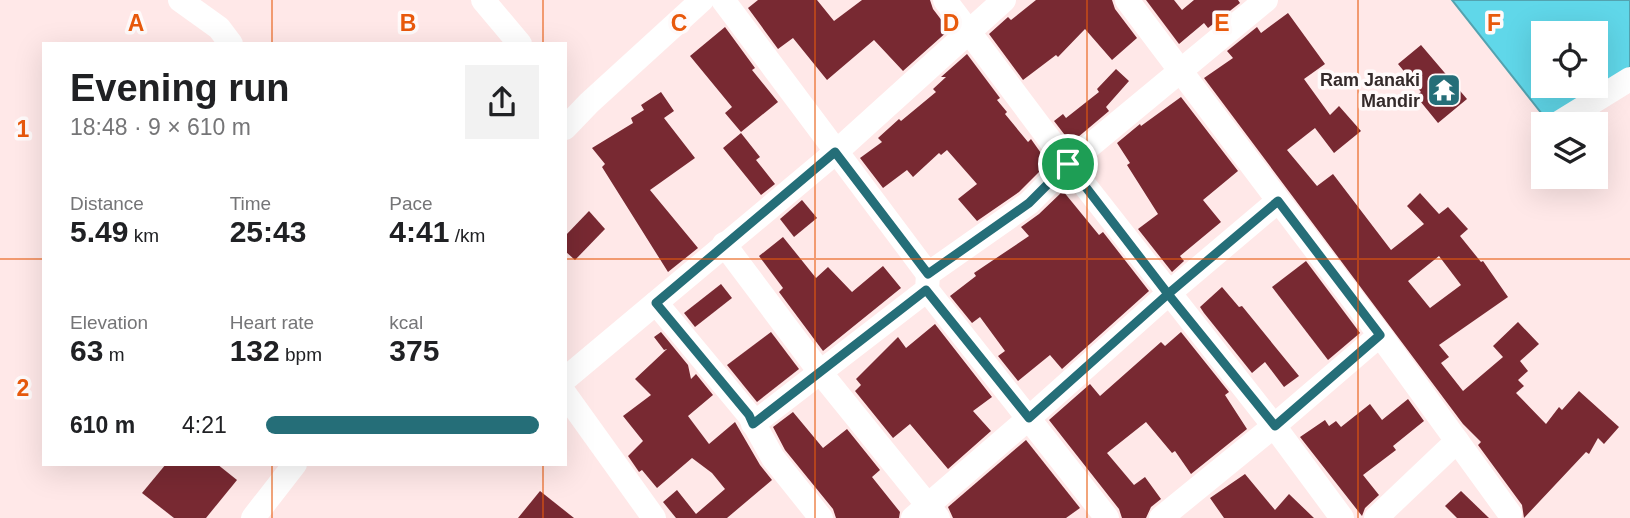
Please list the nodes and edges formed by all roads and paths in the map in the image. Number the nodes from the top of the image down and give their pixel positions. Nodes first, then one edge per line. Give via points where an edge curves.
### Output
1 (180, 0) edge
2 (483, 0) edge
3 (702, 0) edge
4 (723, 0) edge
5 (945, 0) edge
6 (1004, 0) edge
7 (1127, 0) edge
8 (1266, 0) edge
9 (673, 9) edge
10 (970, 31) junction
11 (230, 42) edge
12 (518, 42) edge
13 (1180, 71) junction
14 (1630, 79) edge
15 (1576, 112) edge
16 (568, 117) edge
17 (835, 152) junction
18 (1068, 164) junction
19 (1278, 201) junction
20 (724, 244) junction
21 (927, 282) junction
22 (1168, 294) junction
23 (656, 303) junction
24 (1380, 335) junction
25 (820, 372) junction
26 (567, 377) edge
27 (567, 397) edge
28 (1029, 418) junction
29 (753, 424) junction
30 (1275, 426) junction
31 (1457, 441) junction
32 (293, 466) edge
33 (926, 513) edge
34 (1510, 514) dead end
35 (253, 518) edge
36 (654, 518) edge
37 (821, 518) edge
38 (1107, 518) edge
39 (1161, 518) edge
40 (1342, 518) edge
41 (1376, 518) edge

1 - 11 street
2 - 12 street
3 - 9 street
4 - 17 street
5 - 10 street
6 - 10 street
7 - 13 street
8 - 13 street
9 - 16 street
10 - 17 street
10 - 18 street
13 - 18 street
13 - 19 street
14 - 15 street
17 - 20 street
17 - 21 street
18 - 21 street via 1029,203
18 - 22 street
19 - 22 street
19 - 24 street
20 - 23 street
20 - 25 street
21 - 25 street
21 - 28 street
22 - 28 street
22 - 30 street
23 - 26 street
23 - 29 street
24 - 30 street
24 - 31 street
25 - 29 street
25 - 33 street
27 - 36 street
28 - 33 street
28 - 38 street
29 - 37 street via 773,458
30 - 39 street
30 - 40 street
31 - 34 street
31 - 41 street
32 - 35 street

